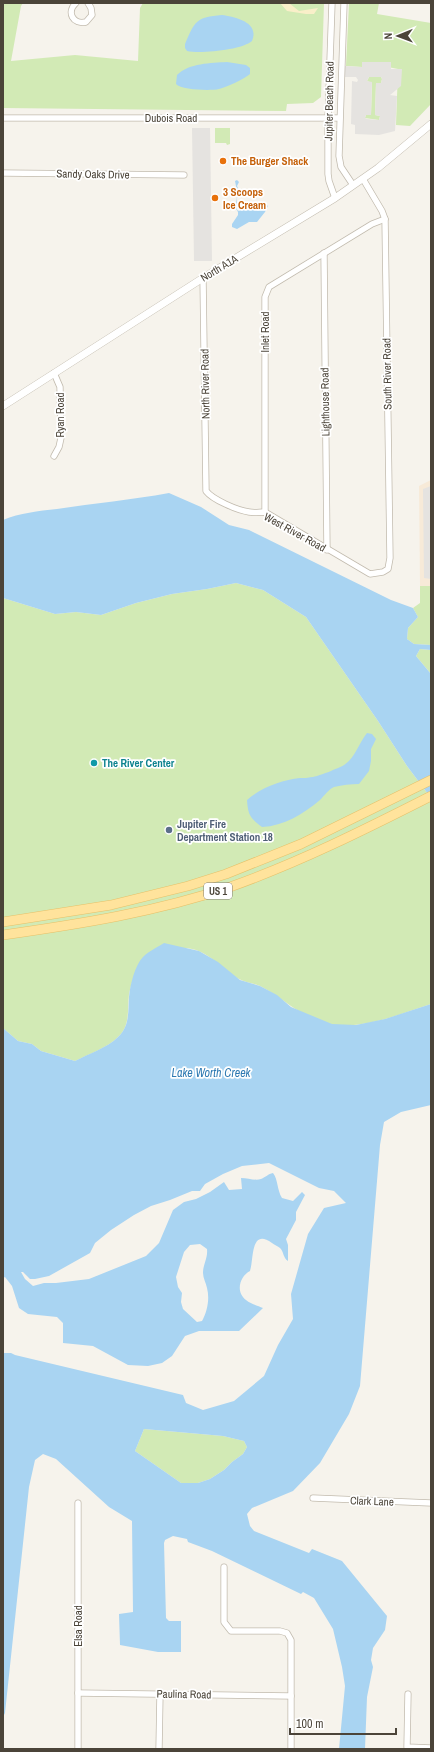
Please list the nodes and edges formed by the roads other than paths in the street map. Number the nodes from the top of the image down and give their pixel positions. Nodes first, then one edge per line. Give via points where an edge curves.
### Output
1 (76, 3) edge
2 (88, 3) edge
3 (332, 3) edge
4 (344, 3) edge
5 (3, 118) edge
6 (328, 118) junction
7 (339, 118) junction
8 (431, 124) edge
9 (3, 173) edge
10 (184, 176) dead end
11 (362, 179) junction
12 (353, 185) junction
13 (335, 198) junction
14 (385, 219) junction
15 (324, 253) junction
16 (203, 278) junction
17 (54, 373) junction
18 (4, 404) edge
19 (54, 456) dead end
20 (206, 491) joint
21 (265, 512) junction
22 (327, 550) junction
23 (383, 572) joint
24 (431, 780) edge
25 (431, 796) edge
26 (3, 922) edge
27 (3, 935) edge
28 (313, 1498) dead end
29 (78, 1503) dead end
30 (431, 1503) edge
31 (224, 1567) dead end
32 (78, 1693) junction
33 (160, 1694) junction
34 (408, 1694) dead end
35 (291, 1696) junction
36 (431, 1748) edge
37 (78, 1749) edge
38 (159, 1749) edge
39 (291, 1749) edge

1 - 2 street via 71,14 73,19 80,23 86,22 92,15
3 - 6 street, Jupiter Beach Road
4 - 7 street, Jupiter Beach Road
5 - 6 street, Dubois Road
6 - 7 street, Dubois Road
6 - 13 street, Jupiter Beach Road via 328,174
7 - 12 street, Jupiter Beach Road via 341,167
8 - 11 street, North A1A
9 - 10 street, Sandy Oaks Drive
11 - 12 street, North A1A
11 - 14 street, South River Road
12 - 13 street, North A1A
13 - 16 street, North A1A
14 - 15 street, Inlet Road
14 - 23 street, South River Road via 390,558 388,569
15 - 21 street, Inlet Road via 269,288 265,297
15 - 22 street, Lighthouse Road
16 - 17 street, North A1A
16 - 20 street, North River Road
17 - 18 street, North A1A
17 - 19 street, Ryan Road via 60,387 60,438
20 - 21 street, West River Road via 210,497 249,512
21 - 22 street, West River Road
22 - 23 street, West River Road via 370,574
24 - 26 main road, US 1 via 301,844 226,874 112,905
25 - 27 main road, US 1 via 308,857 229,887 112,919
28 - 30 street, Clark Lane
29 - 32 street, Elsa Road
31 - 35 street via 224,1622 231,1631 280,1631 287,1633 291,1640
32 - 33 street, Paulina Road
32 - 37 street, Elsa Road
33 - 35 street, Paulina Road
33 - 38 street
34 - 36 street via 406,1744 410,1748
35 - 39 street

